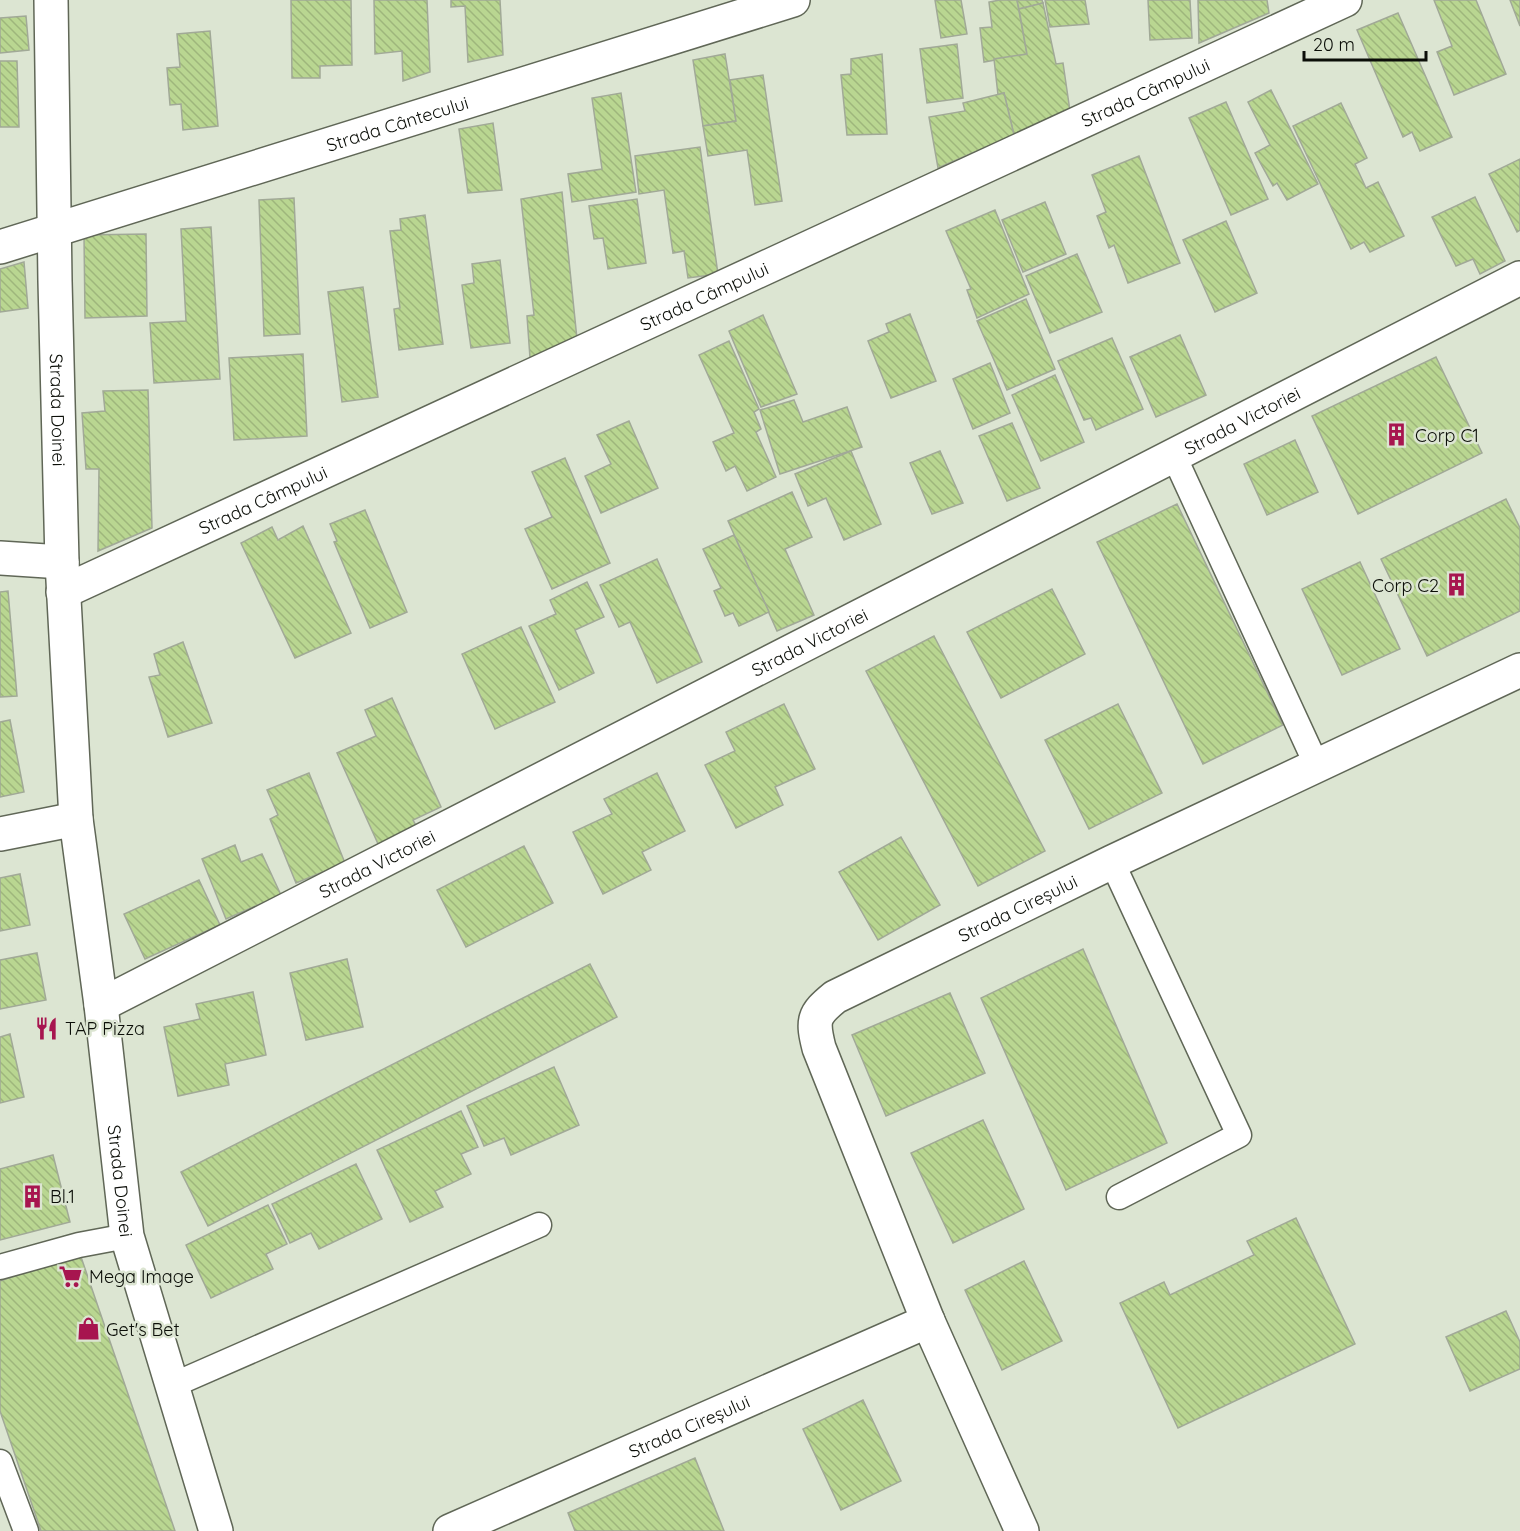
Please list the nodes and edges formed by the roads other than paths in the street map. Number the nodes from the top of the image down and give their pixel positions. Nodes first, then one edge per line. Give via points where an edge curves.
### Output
1 (51, 0) edge
2 (793, 0) edge
3 (1345, 0) edge
4 (54, 230) junction
5 (0, 247) edge
6 (1520, 278) edge
7 (1174, 456) junction
8 (0, 558) edge
9 (63, 577) junction
10 (1520, 670) edge
11 (1317, 766) junction
12 (76, 819) junction
13 (0, 834) edge
14 (1112, 862) junction
15 (101, 1005) junction
16 (1119, 1197) dead end
17 (539, 1225) dead end
18 (127, 1236) junction
19 (0, 1267) edge
20 (928, 1321) junction
21 (174, 1385) junction
22 (0, 1462) edge
23 (26, 1531) edge
24 (216, 1531) edge
25 (450, 1531) edge
26 (1022, 1531) edge

1 - 4 street, Strada Doinei
2 - 4 street, Strada Cântecului
3 - 9 street, Strada Câmpului
4 - 5 street, Strada Cântecului
4 - 9 street, Strada Doinei
6 - 7 street, Strada Victoriei
7 - 11 lane
7 - 15 street, Strada Victoriei
8 - 9 street
9 - 12 street, Strada Doinei
10 - 11 street, Strada Cireșului
11 - 14 street, Strada Cireșului
12 - 13 street
12 - 15 street, Strada Doinei
14 - 16 lane via 1239,1135
14 - 20 street, Strada Cireșului via 835,997 819,1010 814,1029 819,1048
15 - 18 street, Strada Doinei
17 - 21 lane
18 - 19 lane
18 - 21 street, Strada Doinei
20 - 25 street, Strada Cireșului
20 - 26 street, Strada Cireșului
21 - 24 street, Strada Doinei
22 - 23 lane

